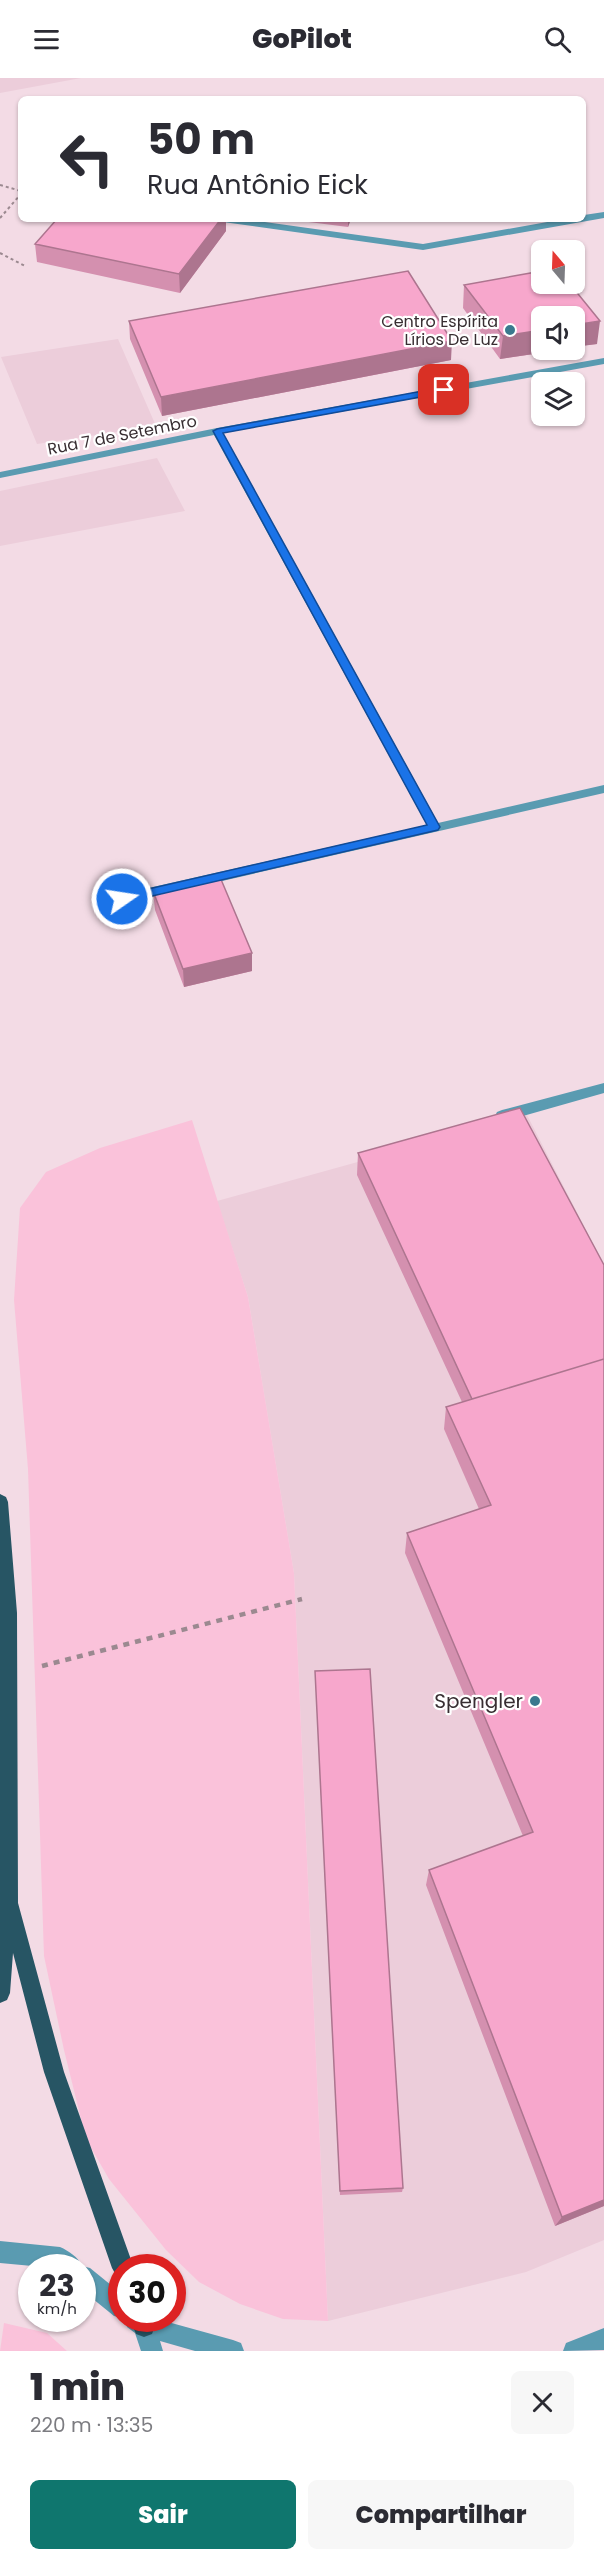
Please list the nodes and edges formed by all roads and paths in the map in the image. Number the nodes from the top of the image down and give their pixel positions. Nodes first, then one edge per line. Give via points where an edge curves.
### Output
1 (0, 184) edge
2 (18, 191) edge
3 (18, 196) edge
4 (604, 214) edge
5 (0, 218) edge
6 (586, 218) edge
7 (244, 222) edge
8 (564, 222) edge
9 (0, 253) edge
10 (25, 266) dead end
11 (604, 361) edge
12 (217, 431) junction
13 (0, 475) edge
14 (604, 789) edge
15 (434, 827) junction
16 (122, 899) dead end
17 (604, 1088) edge
18 (483, 1121) edge
19 (0, 1502) edge
20 (302, 1599) dead end
21 (8, 1613) junction
22 (0, 1635) edge
23 (9, 1674) junction
24 (9, 1898) junction
25 (0, 1994) edge
26 (0, 2252) edge
27 (20, 2254) edge
28 (118, 2254) edge
29 (96, 2287) edge
30 (108, 2297) edge
31 (144, 2332) edge
32 (174, 2332) edge
33 (604, 2339) edge
34 (152, 2351) edge
35 (233, 2351) edge
36 (574, 2351) edge

1 - 2 path
3 - 5 path
4 - 6 street
7 - 8 street via 423,247
9 - 10 path
11 - 12 street, Rua 7 de Setembro
12 - 13 street, Rua 7 de Setembro
12 - 15 street
14 - 15 street
15 - 16 street
17 - 18 street
19 - 21 main road
20 - 23 path
21 - 22 main road
21 - 23 main road
23 - 24 main road
24 - 25 main road
24 - 28 main road via 54,2072
26 - 27 street
29 - 30 street
31 - 34 street
32 - 35 street
33 - 36 street

